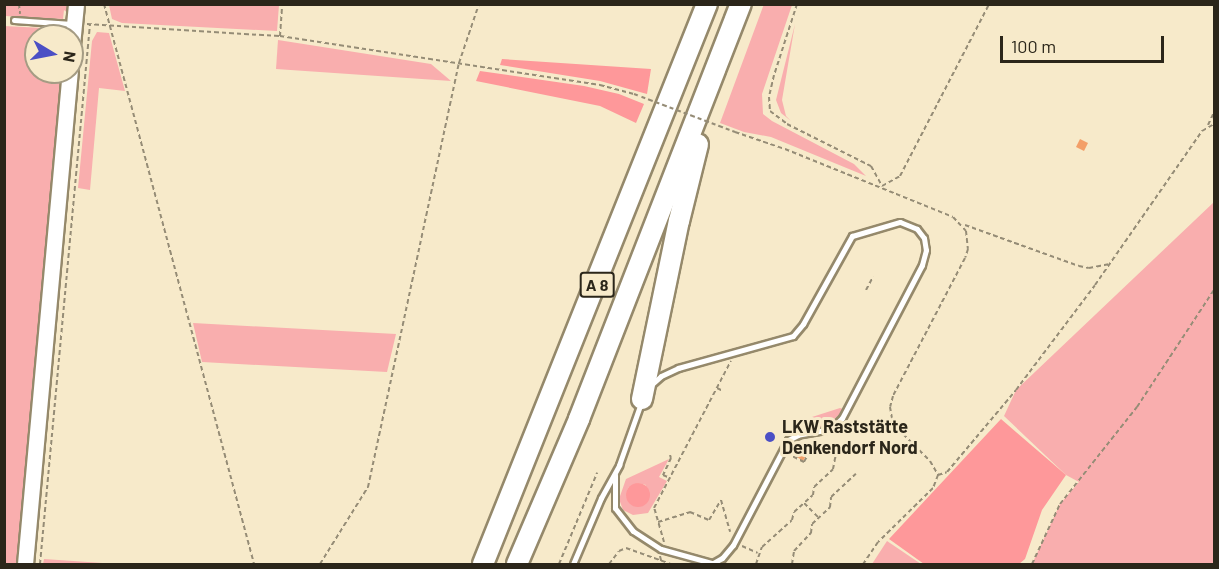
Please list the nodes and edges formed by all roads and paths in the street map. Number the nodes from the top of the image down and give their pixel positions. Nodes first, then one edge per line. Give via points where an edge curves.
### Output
1 (76, 4) edge
2 (105, 4) edge
3 (282, 4) edge
4 (479, 4) edge
5 (707, 4) edge
6 (741, 4) edge
7 (797, 4) edge
8 (989, 4) edge
9 (14, 20) dead end
10 (74, 24) joint
11 (84, 24) edge
12 (90, 24) junction
13 (111, 25) junction
14 (280, 36) junction
15 (723, 51) junction
16 (459, 63) junction
17 (68, 84) edge
18 (1215, 112) edge
19 (1215, 124) edge
20 (1208, 125) junction
21 (882, 186) junction
22 (963, 225) junction
23 (1110, 264) junction
24 (873, 277) dead end
25 (866, 290) dead end
26 (1215, 290) edge
27 (735, 352) junction
28 (717, 388) junction
29 (723, 391) dead end
30 (642, 399) junction
31 (782, 451) junction
32 (670, 455) dead end
33 (597, 473) dead end
34 (615, 473) junction
35 (856, 474) dead end
36 (938, 475) junction
37 (670, 478) junction
38 (804, 503) junction
39 (819, 518) junction
40 (658, 522) junction
41 (734, 543) junction
42 (662, 549) junction
43 (758, 553) junction
44 (25, 564) edge
45 (40, 564) edge
46 (254, 564) edge
47 (320, 564) edge
48 (483, 564) edge
49 (517, 564) edge
50 (559, 564) edge
51 (573, 564) edge
52 (609, 564) edge
53 (671, 564) edge
54 (715, 564) edge
55 (756, 564) edge
56 (792, 564) edge
57 (863, 564) edge
58 (1032, 564) edge

1 - 10 main road
2 - 13 path
3 - 14 path
4 - 16 path
5 - 48 highway, A 8
6 - 15 highway, A 8
7 - 21 path via 774,75 770,111 787,124 871,166
8 - 21 path via 900,176
9 - 10 lane
11 - 12 path
12 - 13 path
12 - 45 path
13 - 14 path
13 - 46 path
14 - 16 path
15 - 30 highway via 679,221
15 - 49 highway, A 8 via 579,419
16 - 21 path, bridge via 634,94
16 - 47 path via 368,487
17 - 44 main road
18 - 20 path
19 - 20 path
20 - 23 path
21 - 22 path via 954,217
22 - 23 path via 1079,266
22 - 36 path via 968,239 965,258 890,407 898,429 930,461
23 - 36 path via 1016,390 947,472
24 - 25 path
26 - 58 path via 1137,407 1060,504
27 - 28 path
27 - 30 lane via 661,376
27 - 31 lane via 787,339 798,330 852,236 900,222 921,234 926,245 922,265 842,418 823,432 793,437
28 - 29 path
28 - 37 path
30 - 34 lane
31 - 38 path via 804,462 810,451 826,446 836,454 833,470 814,487 813,495
31 - 41 lane
32 - 37 path via 663,475
33 - 50 path
34 - 42 lane via 615,508 633,531
34 - 51 lane
35 - 39 path via 831,497 830,507
36 - 57 path via 933,488 878,542
37 - 40 path via 654,508
38 - 39 path
38 - 43 path
39 - 56 path via 794,551
40 - 41 path via 690,512 709,520 721,500 730,528 728,541
40 - 42 path via 664,541
41 - 43 path
41 - 54 lane
42 - 54 lane
43 - 55 path
52 - 53 path via 626,548

